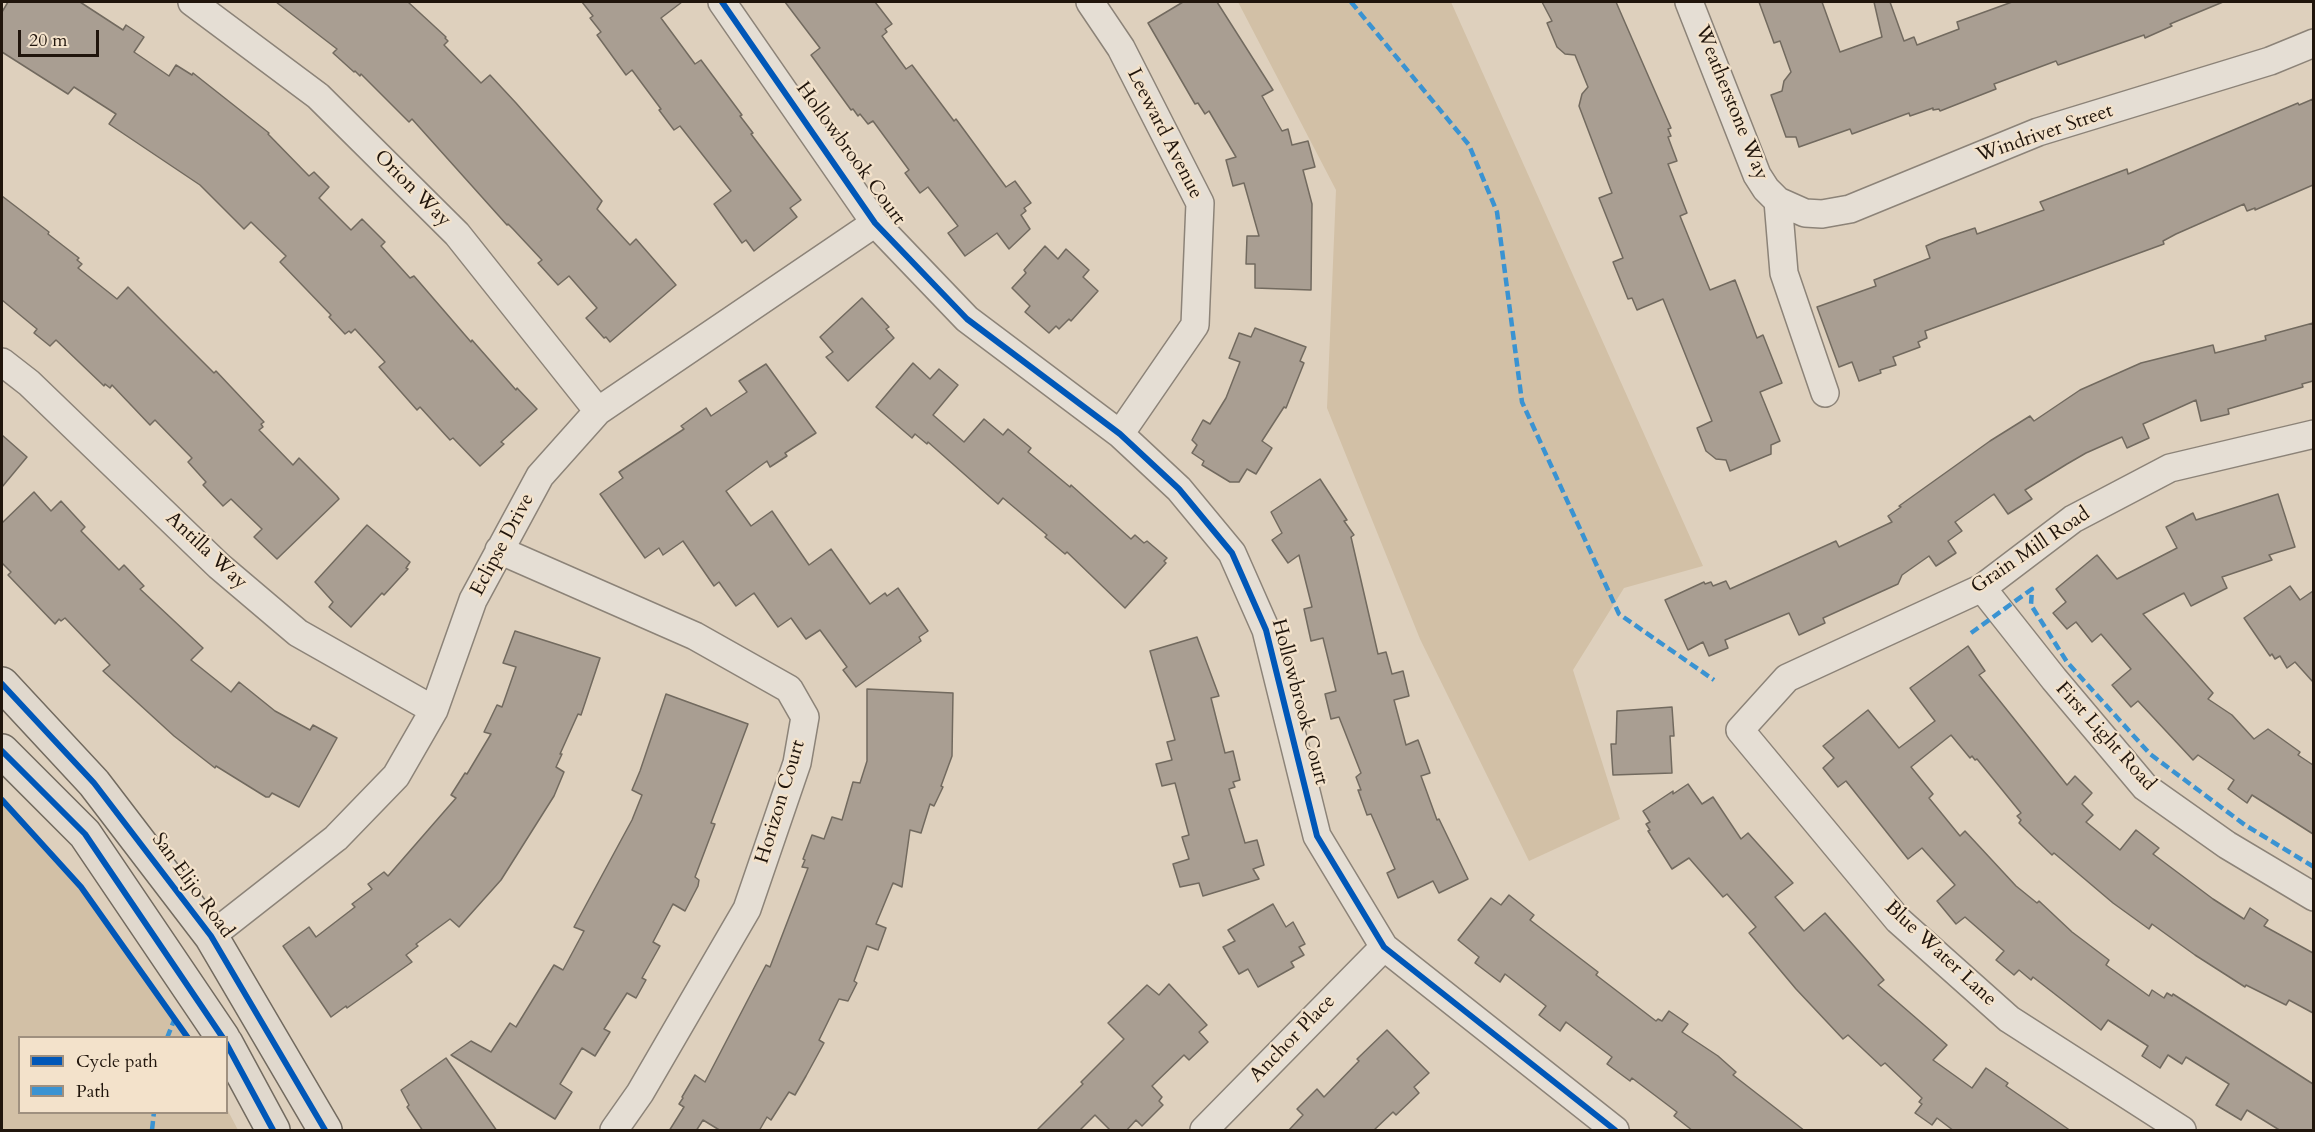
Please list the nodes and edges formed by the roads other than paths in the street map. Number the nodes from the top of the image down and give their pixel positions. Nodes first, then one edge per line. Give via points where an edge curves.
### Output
1 (192, 2) edge
2 (722, 2) edge
3 (1090, 2) edge
4 (1689, 2) edge
5 (2313, 43) edge
6 (1778, 201) junction
7 (875, 223) junction
8 (2, 362) edge
9 (1825, 393) dead end
10 (598, 411) junction
11 (1120, 434) junction
12 (2313, 434) edge
13 (499, 550) junction
14 (1982, 588) junction
15 (2, 684) edge
16 (434, 710) junction
17 (1740, 730) joint
18 (2, 751) edge
19 (2313, 897) edge
20 (211, 936) junction
21 (1383, 947) junction
22 (222, 1036) edge
23 (228, 1047) edge
24 (273, 1131) edge
25 (325, 1131) edge
26 (614, 1131) edge
27 (1204, 1131) edge
28 (1615, 1131) edge
29 (2182, 1131) edge

1 - 10 street, Orion Way via 318,96 457,234
2 - 7 street, Hollowbrook Court
3 - 11 street, Leeward Avenue via 1121,48 1200,203 1195,325
4 - 6 street, Weatherstone Way via 1757,175
5 - 6 street, Windriver Street via 2270,61 2038,132 1851,209 1805,213
6 - 9 street via 1784,273
7 - 10 street, Eclipse Drive
7 - 11 street, Hollowbrook Court via 967,319
8 - 16 street, Antilla Way via 29,383 219,566 297,633
10 - 13 street, Eclipse Drive via 540,476
11 - 21 street, Hollowbrook Court via 1179,489 1232,553 1266,630 1317,836
12 - 14 street, Grain Mill Road via 2170,468 2073,519
13 - 16 street, Eclipse Drive via 473,600
13 - 26 street, Horizon Court via 695,636 789,689 805,717 797,763 747,909
14 - 17 street, Grain Mill Road via 1787,678
14 - 19 street, First Light Road via 2145,787 2227,845
15 - 20 main road, San Elijo Road via 94,783
16 - 20 street, Eclipse Drive via 396,776 336,838
17 - 29 street, Blue Water Lane via 1898,920 2009,1019
18 - 22 main road via 85,834
20 - 25 main road, San Elijo Road
21 - 27 street, Anchor Place
21 - 28 street, Hollowbrook Court
23 - 24 main road

